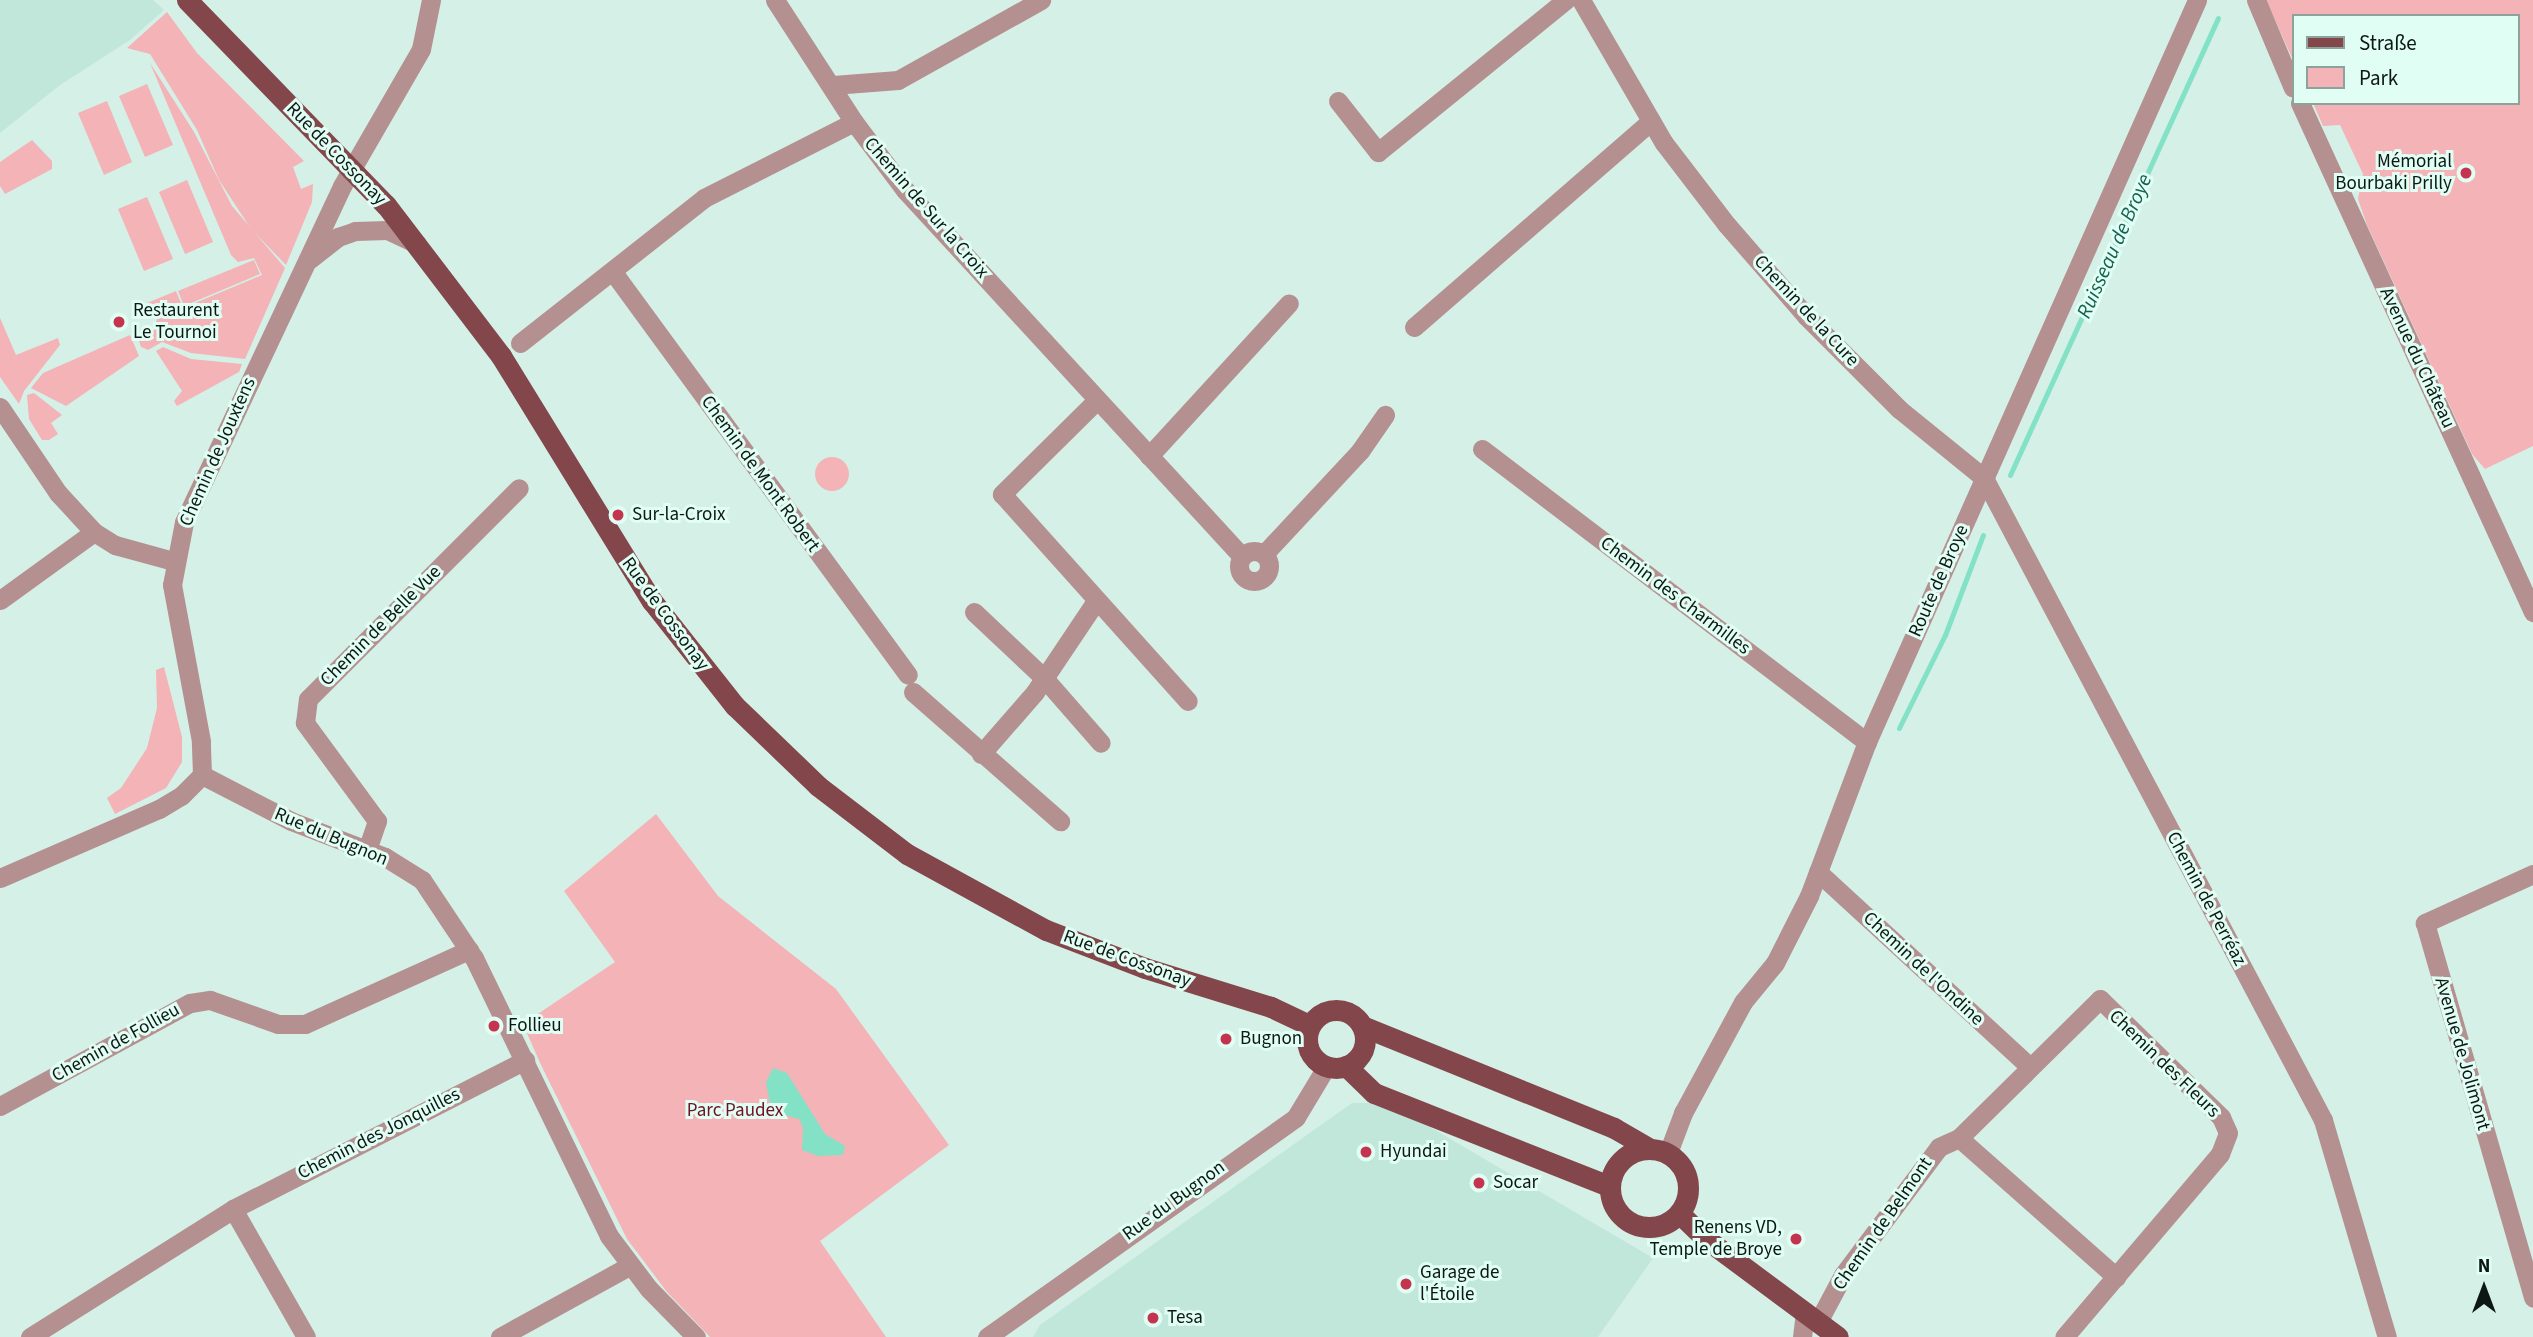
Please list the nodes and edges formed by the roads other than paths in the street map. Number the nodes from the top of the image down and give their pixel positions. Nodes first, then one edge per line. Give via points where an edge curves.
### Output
1 (187, 0) edge
2 (431, 0) edge
3 (775, 0) edge
4 (1041, 0) edge
5 (1566, 0) edge
6 (1581, 0) edge
7 (2197, 0) edge
8 (2254, 3) edge
9 (833, 85) junction
10 (2292, 86) edge
11 (1338, 102) dead end
12 (2301, 105) edge
13 (1651, 121) junction
14 (854, 122) junction
15 (351, 169) junction
16 (417, 244) junction
17 (307, 262) junction
18 (613, 272) junction
19 (1289, 303) dead end
20 (1414, 327) dead end
21 (520, 343) dead end
22 (1097, 400) junction
23 (0, 407) edge
24 (1385, 415) dead end
25 (1482, 449) dead end
26 (1149, 456) junction
27 (1984, 478) junction
28 (519, 488) dead end
29 (94, 533) junction
30 (1264, 554) junction
31 (1242, 556) junction
32 (173, 561) junction
33 (0, 600) edge
34 (1096, 601) junction
35 (974, 612) dead end
36 (2533, 612) edge
37 (1044, 678) junction
38 (1188, 701) dead end
39 (1101, 743) dead end
40 (1867, 743) junction
41 (981, 754) junction
42 (202, 775) junction
43 (1060, 821) dead end
44 (368, 850) junction
45 (1818, 872) junction
46 (2533, 874) edge
47 (0, 878) edge
48 (469, 950) junction
49 (1309, 1025) junction
50 (1362, 1026) junction
51 (525, 1060) junction
52 (2028, 1066) junction
53 (1336, 1067) junction
54 (0, 1106) edge
55 (1959, 1138) junction
56 (1658, 1151) junction
57 (1609, 1186) junction
58 (233, 1209) junction
59 (1680, 1214) junction
60 (629, 1266) junction
61 (2116, 1277) junction
62 (2533, 1298) edge
63 (1812, 1318) junction
64 (1008, 1331) edge
65 (30, 1337) edge
66 (306, 1337) edge
67 (500, 1337) edge
68 (696, 1337) edge
69 (987, 1337) edge
70 (1802, 1337) edge
71 (1838, 1337) edge
72 (2064, 1337) edge
73 (2387, 1337) edge

1 - 15 main road, Rue de Cossonay
2 - 15 street, Chemin de Jouxtens via 421,49
3 - 9 street, Chemin de Sur la Croix
4 - 9 street via 898,80
5 - 11 street via 1378,152
6 - 13 street, Chemin de la Cure
7 - 27 street, Route de Broye
8 - 10 street
9 - 14 street, Chemin de Sur la Croix
12 - 36 street, Avenue du Château
13 - 20 street
13 - 27 street, Chemin de la Cure via 1727,225 1806,316 1899,409
14 - 18 street via 704,198
14 - 22 street, Chemin de Sur la Croix via 905,190 1089,385
15 - 16 main road, Rue de Cossonay
15 - 17 street, Chemin de Jouxtens
16 - 17 street, Chemin de Jouxtens via 387,230 355,231 338,237
16 - 49 main road, Rue de Cossonay via 501,356 642,587 735,706 818,786 907,854 1046,930 1145,968 1271,1007
17 - 32 street, Chemin de Jouxtens via 203,477
18 - 21 street
18 - 41 street, Chemin de Mont Robert via 911,683
19 - 26 street
22 - 26 street, Chemin de Sur la Croix
22 - 34 street via 1002,494
23 - 29 street via 58,493
24 - 30 street via 1360,451
25 - 40 street, Chemin des Charmilles
26 - 31 street, Chemin de Sur la Croix
27 - 40 street, Route de Broye
27 - 73 street, Chemin de Perréaz via 2323,1120
28 - 44 street, Chemin de Belle Vue via 308,699 305,723 376,821
29 - 32 street via 115,545
29 - 33 street
30 - 31 street via 1255,551
30 - 31 street via 1269,571 1254,581 1240,570
32 - 42 street, Chemin de Jouxtens via 174,609 201,741
34 - 37 street
34 - 38 street
35 - 37 street
37 - 39 street
37 - 41 street
40 - 45 street, Route de Broye
41 - 43 street
42 - 44 street, Rue du Bugnon via 290,821
42 - 47 street via 159,809
44 - 48 street, Rue du Bugnon via 422,880
45 - 52 street, Chemin de l'Ondine
45 - 56 street, Route de Broye via 1775,963 1743,1002
46 - 62 street, Avenue de Jolimont via 2425,923
48 - 51 street, Rue du Bugnon
48 - 54 street, Chemin de Follieu via 304,1024 278,1024 210,1000 190,1003
49 - 50 main road via 1320,1013 1336,1009 1352,1014
49 - 53 main road via 1306,1042 1312,1057
50 - 53 main road via 1363,1050
50 - 56 main road via 1615,1128
51 - 58 street, Chemin des Jonquilles
51 - 60 street, Rue du Bugnon via 609,1236
52 - 55 street, Chemin de Belmont
52 - 61 street, Chemin des Fleurs via 2100,999 2221,1117 2228,1133 2220,1154
53 - 57 main road via 1374,1093
53 - 64 street, Rue du Bugnon via 1296,1117 1084,1266
55 - 61 street
55 - 63 street, Chemin de Belmont via 1939,1147
56 - 57 main road via 1631,1153 1618,1164
56 - 59 main road via 1685,1171 1689,1193
57 - 59 main road via 1619,1214 1638,1226 1661,1226
58 - 65 street, Chemin des Jonquilles
58 - 66 street
59 - 63 main road via 1706,1239
60 - 67 street
60 - 68 street, Rue du Bugnon
61 - 72 street, Chemin des Fleurs
63 - 70 street
63 - 71 main road
64 - 69 street, Rue du Bugnon

